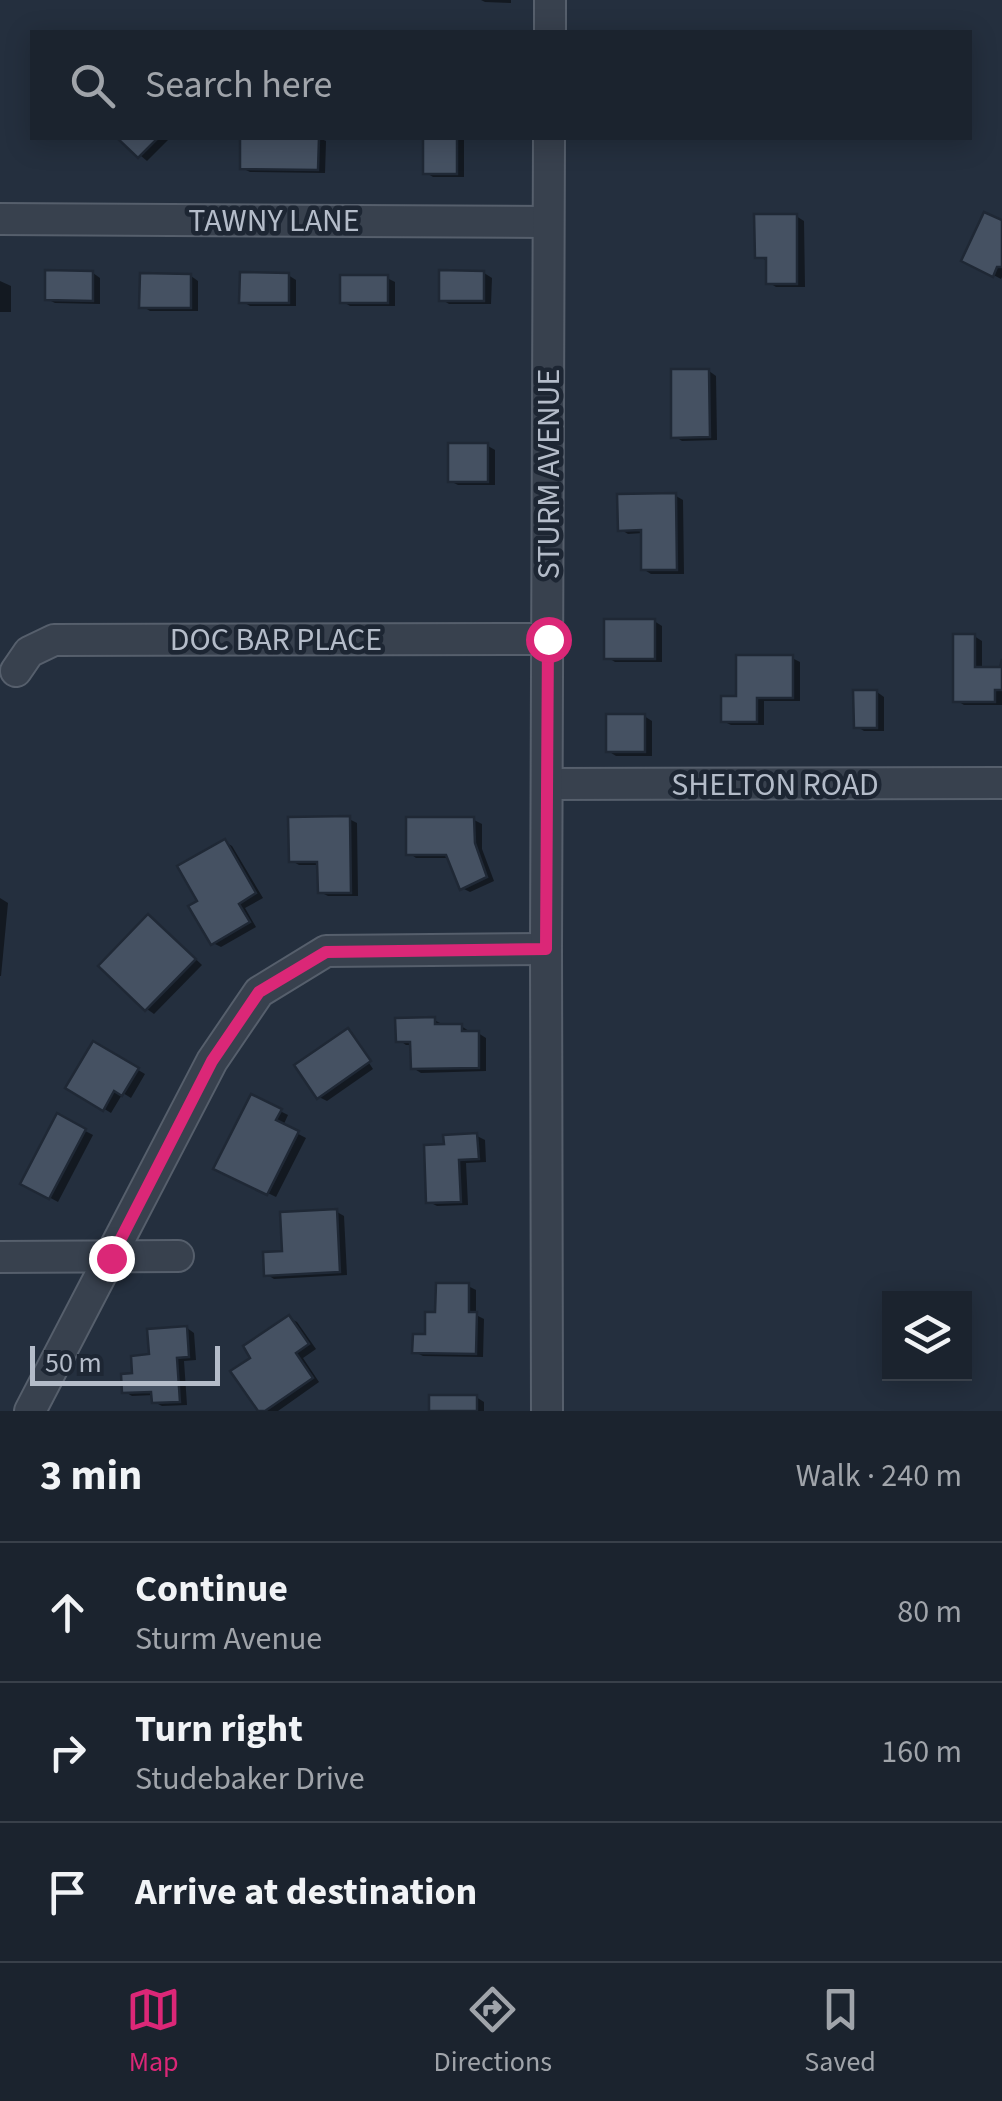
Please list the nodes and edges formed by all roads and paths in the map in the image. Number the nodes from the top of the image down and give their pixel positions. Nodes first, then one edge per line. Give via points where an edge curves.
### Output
1 (550, 0) edge
2 (550, 30) edge
3 (549, 140) edge
4 (0, 218) edge
5 (548, 222) junction
6 (548, 639) junction
7 (16, 671) dead end
8 (1002, 783) edge
9 (548, 784) junction
10 (546, 949) junction
11 (178, 1256) dead end
12 (0, 1257) edge
13 (111, 1258) junction
14 (30, 1411) edge
15 (547, 1411) edge

1 - 2 street
3 - 5 street, STURM AVENUE
4 - 5 street, TAWNY LANE
5 - 6 street, STURM AVENUE
6 - 7 street, DOC BAR PLACE via 54,640 28,652
6 - 9 street, STURM AVENUE
8 - 9 street, SHELTON ROAD
9 - 10 street, STURM AVENUE
10 - 13 street via 326,952 259,992 212,1061
10 - 15 street, STURM AVENUE
11 - 13 street
12 - 13 street
13 - 14 street

